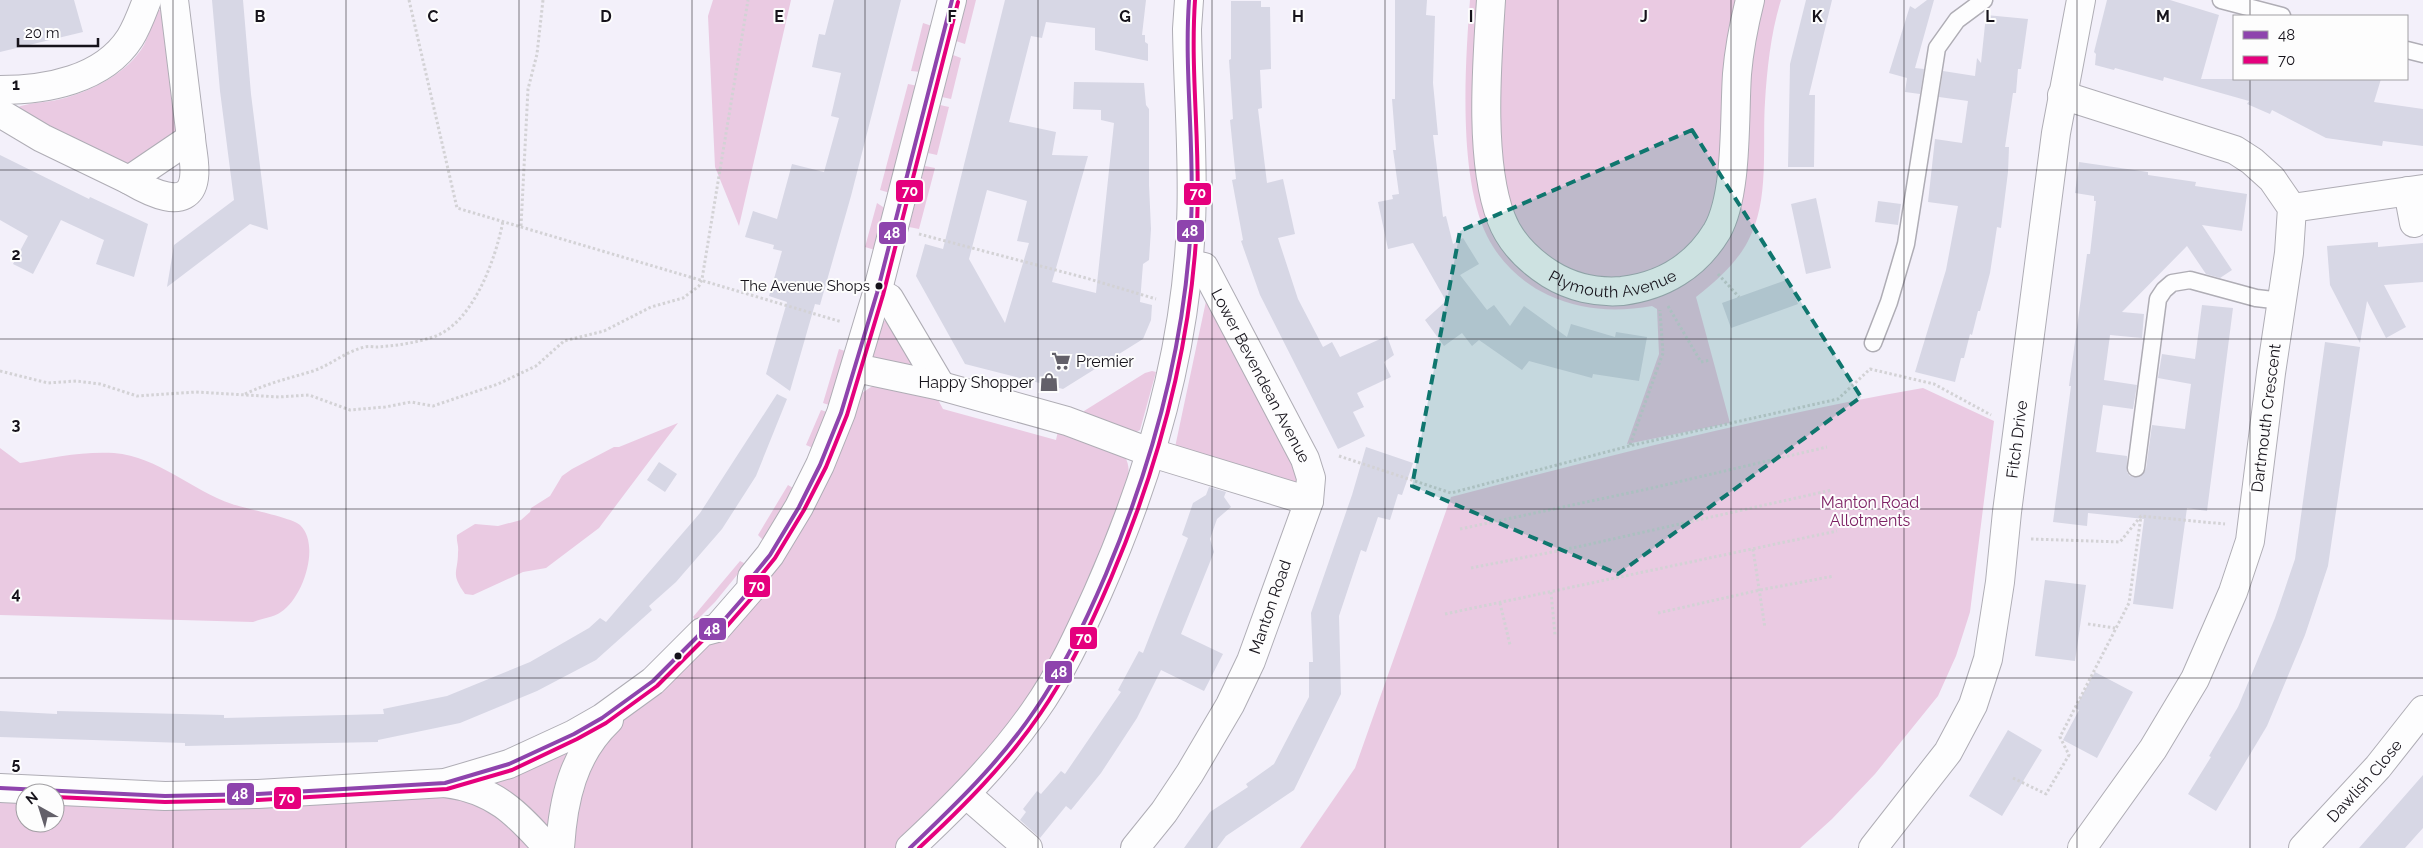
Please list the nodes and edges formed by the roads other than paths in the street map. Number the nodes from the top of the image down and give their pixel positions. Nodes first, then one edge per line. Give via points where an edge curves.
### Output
1 (147, 0) edge
2 (174, 0) edge
3 (952, 0) edge
4 (1189, 0) edge
5 (1491, 0) edge
6 (1750, 0) edge
7 (1984, 0) edge
8 (2081, 0) edge
9 (2221, 0) edge
10 (2274, 15) edge
11 (2408, 50) edge
12 (2423, 54) edge
13 (0, 90) edge
14 (2062, 95) junction
15 (0, 113) edge
16 (191, 138) junction
17 (129, 180) junction
18 (2416, 190) edge
19 (2292, 208) junction
20 (2414, 223) dead end
21 (1188, 264) junction
22 (876, 293) junction
23 (2282, 301) junction
24 (1873, 343) dead end
25 (856, 368) junction
26 (941, 386) junction
27 (1152, 453) junction
28 (2136, 468) dead end
29 (1309, 501) junction
30 (652, 681) junction
31 (2423, 710) edge
32 (445, 782) junction
33 (0, 788) edge
34 (966, 794) junction
35 (548, 848) edge
36 (560, 848) edge
37 (910, 848) edge
38 (1028, 848) edge
39 (1135, 848) edge
40 (1873, 848) edge
41 (2082, 848) edge
42 (2303, 848) edge

1 - 13 street via 129,39 98,68 49,86
2 - 16 street
3 - 22 street
4 - 21 street, Lower Bevendean Avenue via 1192,221
5 - 6 street, Plymouth Avenue via 1487,138 1500,218 1524,254 1539,267 1572,284 1614,291 1660,282 1686,268 1718,230 1725,213 1734,150 1740,52
7 - 24 lane via 1957,20 1937,48 1906,244
8 - 14 street, Fitch Drive
9 - 10 lane
11 - 12 lane
14 - 19 street via 2235,150 2272,179
14 - 40 street, Fitch Drive via 1992,639 1982,680 1973,705 1948,752
15 - 17 street via 42,138
16 - 17 street
16 - 17 street via 195,175 185,193 174,198 166,197
18 - 19 street
18 - 20 street
19 - 23 street, Dartmouth Crescent
21 - 27 street, Lower Bevendean Avenue via 1177,352
21 - 29 street, Lower Bevendean Avenue via 1204,267 1279,406 1309,469
22 - 25 street
22 - 26 street via 889,298
23 - 28 lane via 2256,298 2190,280 2177,281 2164,290 2158,299
23 - 41 street, Dartmouth Crescent via 2253,526 2233,592 2195,679 2153,749
25 - 26 street
25 - 30 street via 820,465 798,508 752,577 751,589 717,628 702,632
26 - 27 street via 1067,421
27 - 29 street
27 - 34 street, Lower Bevendean Avenue via 1110,564 1062,669 1012,742
29 - 39 street, Manton Road via 1251,661 1230,705 1190,773
30 - 32 street via 602,718 547,748 509,764
30 - 36 street via 606,723 580,759 566,795
31 - 42 street, Dawlish Close via 2378,767
32 - 33 street via 165,796
32 - 35 street via 468,786 500,801 521,817
34 - 37 street, Lower Bevendean Avenue
34 - 38 street

